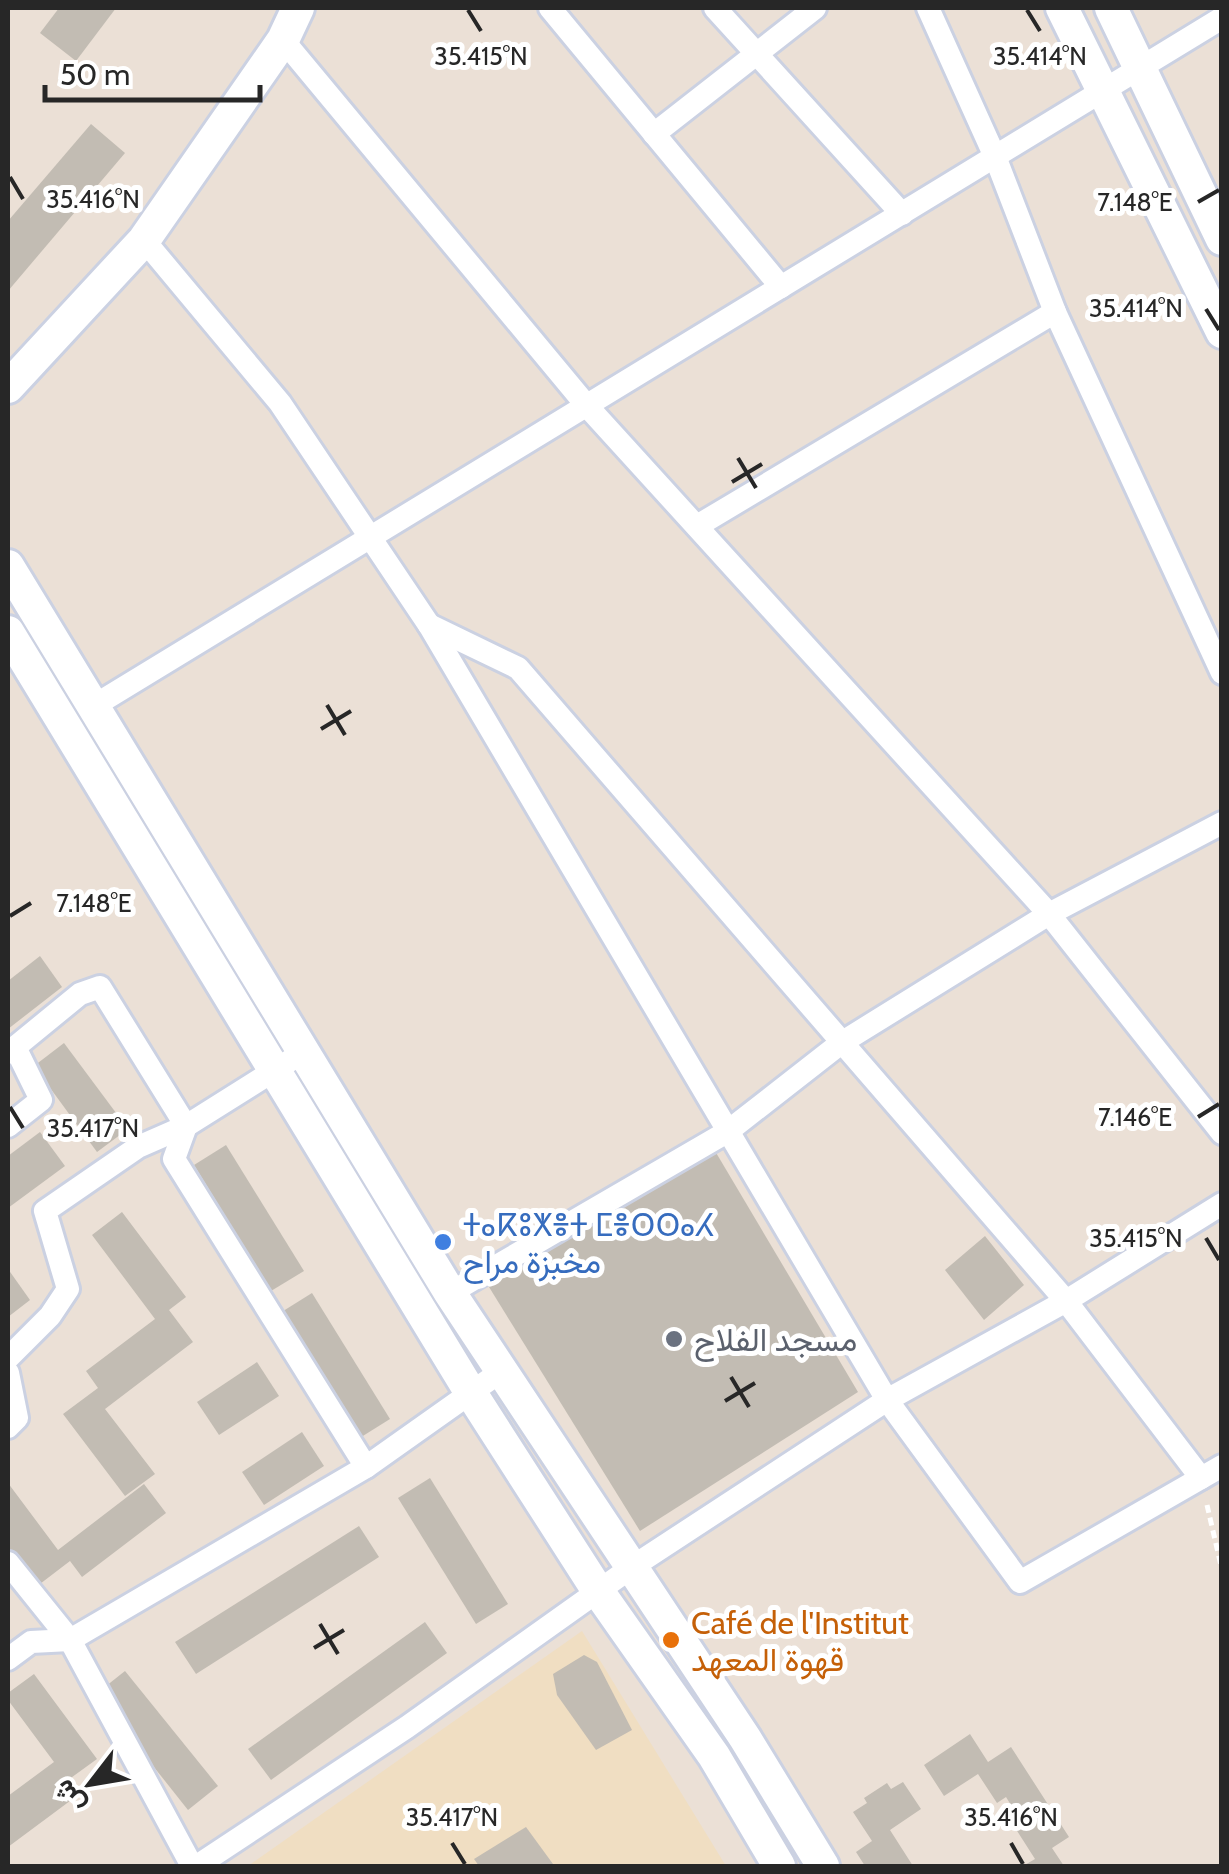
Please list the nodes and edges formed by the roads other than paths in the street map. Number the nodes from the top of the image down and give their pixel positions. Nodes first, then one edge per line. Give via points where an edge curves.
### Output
1 (298, 8) edge
2 (550, 8) edge
3 (715, 8) edge
4 (815, 8) edge
5 (928, 8) edge
6 (1062, 8) edge
7 (1111, 8) edge
8 (1222, 18) edge
9 (283, 40) junction
10 (756, 55) junction
11 (1141, 64) junction
12 (1104, 93) junction
13 (654, 134) junction
14 (996, 160) junction
15 (902, 214) junction
16 (1222, 239) edge
17 (144, 240) junction
18 (781, 286) junction
19 (1055, 312) junction
20 (1222, 332) edge
21 (8, 387) edge
22 (587, 406) junction
23 (696, 526) junction
24 (368, 540) junction
25 (8, 566) edge
26 (428, 625) junction
27 (8, 632) edge
28 (1222, 673) edge
29 (92, 707) junction
30 (1222, 823) edge
31 (1049, 914) junction
32 (841, 1043) junction
33 (11, 1050) edge
34 (302, 1053) junction
35 (272, 1074) junction
36 (8, 1126) edge
37 (186, 1126) junction
38 (727, 1132) junction
39 (1222, 1134) edge
40 (1222, 1204) edge
41 (450, 1293) junction
42 (1066, 1301) junction
43 (8, 1358) edge
44 (502, 1370) junction
45 (8, 1374) edge
46 (469, 1390) junction
47 (887, 1400) junction
48 (8, 1427) edge
49 (366, 1468) junction
50 (1211, 1472) edge
51 (8, 1563) edge
52 (632, 1567) junction
53 (598, 1590) junction
54 (70, 1640) junction
55 (8, 1659) edge
56 (745, 1738) junction
57 (714, 1756) junction
58 (195, 1866) edge
59 (779, 1866) edge
60 (823, 1866) edge

1 - 9 street
2 - 13 street
3 - 10 street
4 - 10 street
5 - 14 street
6 - 12 street
7 - 11 street
8 - 11 street
9 - 17 street
9 - 22 street
10 - 13 street
10 - 15 street
11 - 12 street
11 - 16 street
12 - 14 street
12 - 20 street
13 - 18 street
14 - 15 street
14 - 19 street
15 - 18 street
17 - 21 street
17 - 24 street via 280,403
18 - 22 street
19 - 23 street
19 - 28 street
22 - 23 street
22 - 24 street
23 - 31 street
24 - 26 street
24 - 29 street
25 - 29 street
26 - 32 street via 518,668
26 - 38 street
27 - 35 street
29 - 34 street
30 - 31 street
31 - 32 street
31 - 39 street
32 - 38 street
32 - 42 street
33 - 36 street via 41,1100
33 - 37 street via 80,994 100,988
34 - 35 street
34 - 41 street
35 - 37 street
35 - 46 street
37 - 43 street via 138,1147 45,1210 68,1289
37 - 49 street via 174,1159
38 - 41 street
38 - 47 street
40 - 42 street
41 - 44 street
42 - 47 street
42 - 50 street
44 - 46 street
44 - 52 street
45 - 48 street via 16,1418
46 - 49 street
46 - 53 street
47 - 50 street via 1020,1582
47 - 52 street
49 - 54 street
51 - 54 street
52 - 53 street
52 - 56 street
53 - 57 street
53 - 58 street
54 - 55 street via 31,1642
54 - 58 street
56 - 57 street
56 - 60 street
57 - 59 street

